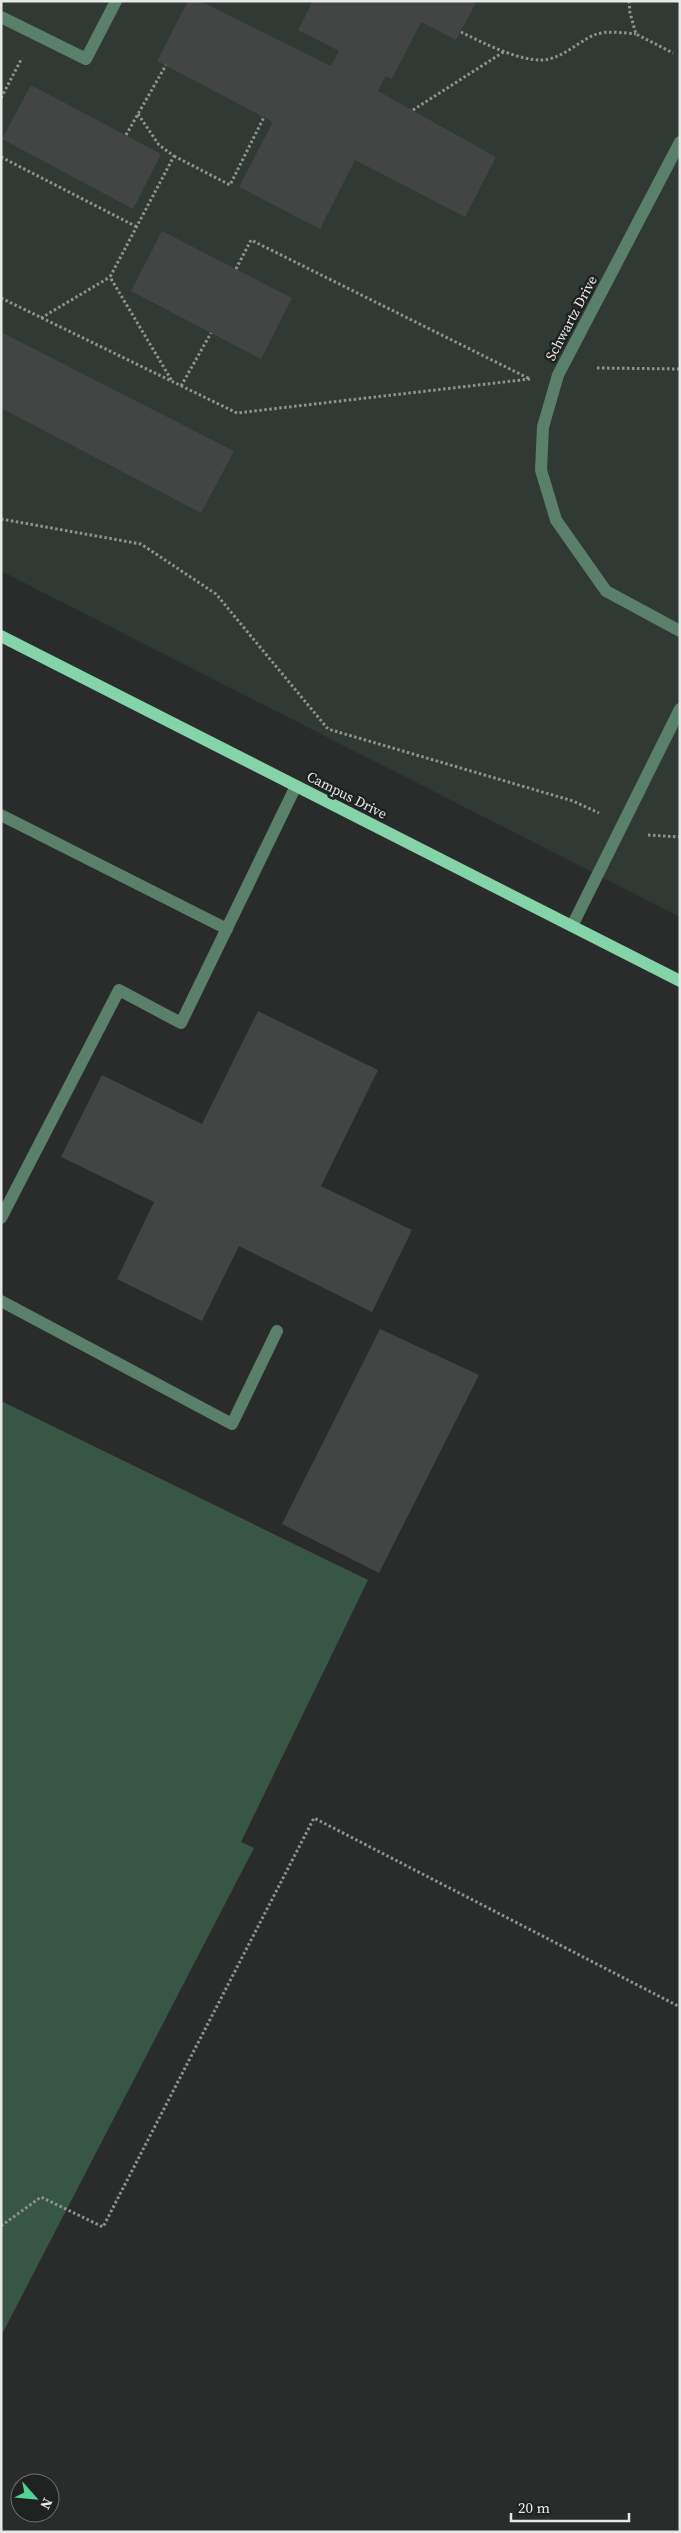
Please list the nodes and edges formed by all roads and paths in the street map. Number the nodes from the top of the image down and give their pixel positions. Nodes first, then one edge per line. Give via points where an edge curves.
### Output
1 (116, 1) edge
2 (628, 1) edge
3 (1, 17) edge
4 (461, 32) dead end
5 (34, 34) junction
6 (636, 34) junction
7 (506, 51) junction
8 (673, 53) dead end
9 (166, 65) dead end
10 (1, 98) edge
11 (413, 110) dead end
12 (138, 114) junction
13 (264, 117) dead end
14 (126, 135) dead end
15 (680, 142) edge
16 (174, 156) junction
17 (1, 157) edge
18 (137, 227) junction
19 (236, 269) dead end
20 (110, 277) junction
21 (1, 298) edge
22 (41, 318) junction
23 (211, 333) dead end
24 (598, 368) dead end
25 (680, 369) edge
26 (173, 382) junction
27 (181, 386) junction
28 (1, 519) edge
29 (680, 631) edge
30 (1, 636) edge
31 (680, 709) edge
32 (296, 786) junction
33 (1, 815) edge
34 (623, 823) junction
35 (680, 837) edge
36 (572, 926) junction
37 (227, 929) junction
38 (680, 981) edge
39 (1, 1218) edge
40 (1, 1301) edge
41 (277, 1331) dead end
42 (680, 2008) edge
43 (1, 2226) edge

1 - 5 lane via 86,59
2 - 6 path
3 - 5 lane
4 - 7 path
5 - 10 path
6 - 7 path via 595,34 559,56 541,60
6 - 8 path
7 - 11 path
9 - 12 path
12 - 14 path
12 - 16 path via 159,145
13 - 16 path via 230,185
15 - 29 lane, Schwartz Drive via 558,375 543,427 541,470 556,520 606,591
16 - 18 path
17 - 18 path
18 - 20 path
19 - 27 path via 251,240 530,379 236,413
20 - 22 path
20 - 26 path
21 - 22 path
22 - 26 path
23 - 27 path
24 - 25 path
26 - 27 path
28 - 34 path via 141,544 216,594 328,729 572,801
30 - 32 main road, Campus Drive
31 - 34 lane
32 - 36 main road, Campus Drive
32 - 37 lane
33 - 37 lane
34 - 35 path via 648,835
34 - 36 lane
36 - 38 main road, Campus Drive
37 - 39 lane via 181,1023 119,990
40 - 41 lane via 232,1424
42 - 43 path via 314,1818 103,2227 41,2197

